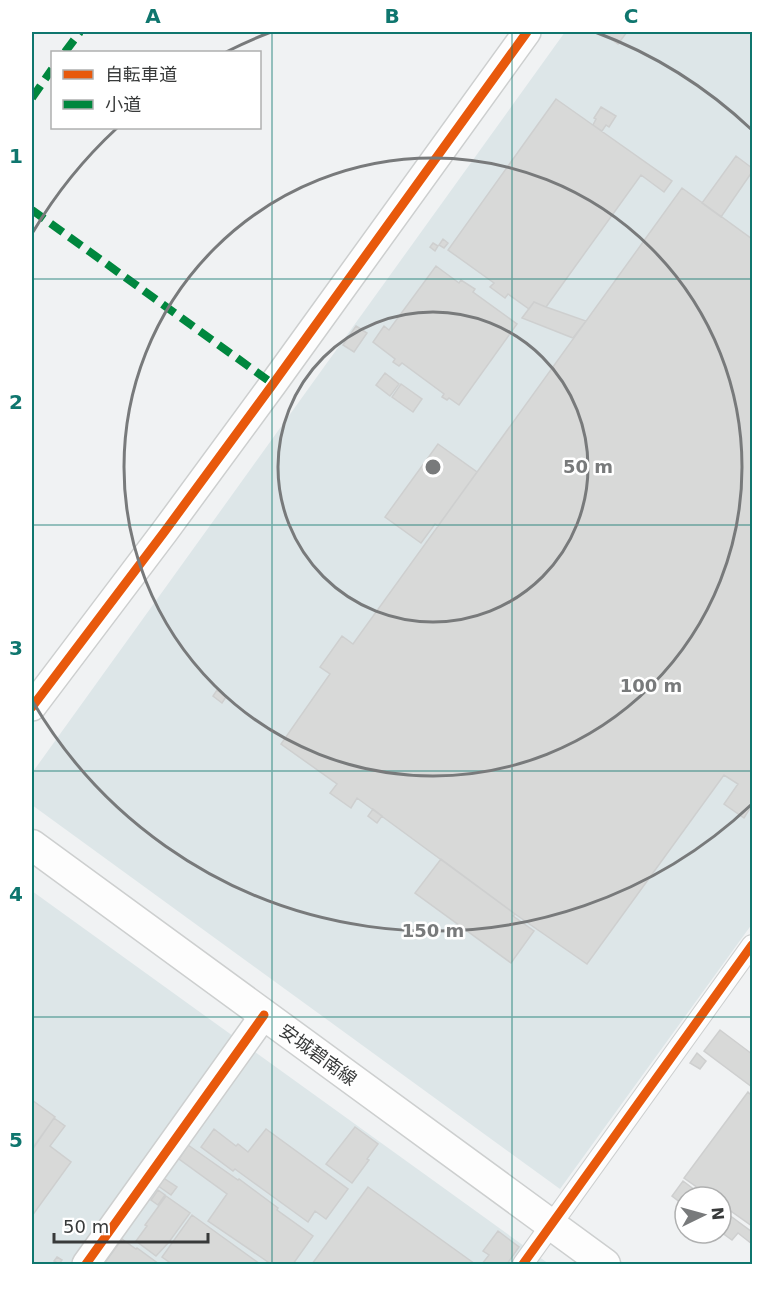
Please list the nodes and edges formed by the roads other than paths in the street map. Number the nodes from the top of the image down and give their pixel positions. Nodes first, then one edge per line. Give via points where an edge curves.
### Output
1 (526, 32) edge
2 (32, 707) edge
3 (32, 845) edge
4 (753, 945) edge
5 (264, 1015) junction
6 (551, 1225) junction
7 (86, 1264) edge
8 (523, 1264) edge
9 (605, 1264) edge

1 - 2 street via 266,393
3 - 5 main road, 安城碧南線
4 - 6 street
5 - 6 main road, 安城碧南線
5 - 7 street
6 - 8 street
6 - 9 main road, 安城碧南線

